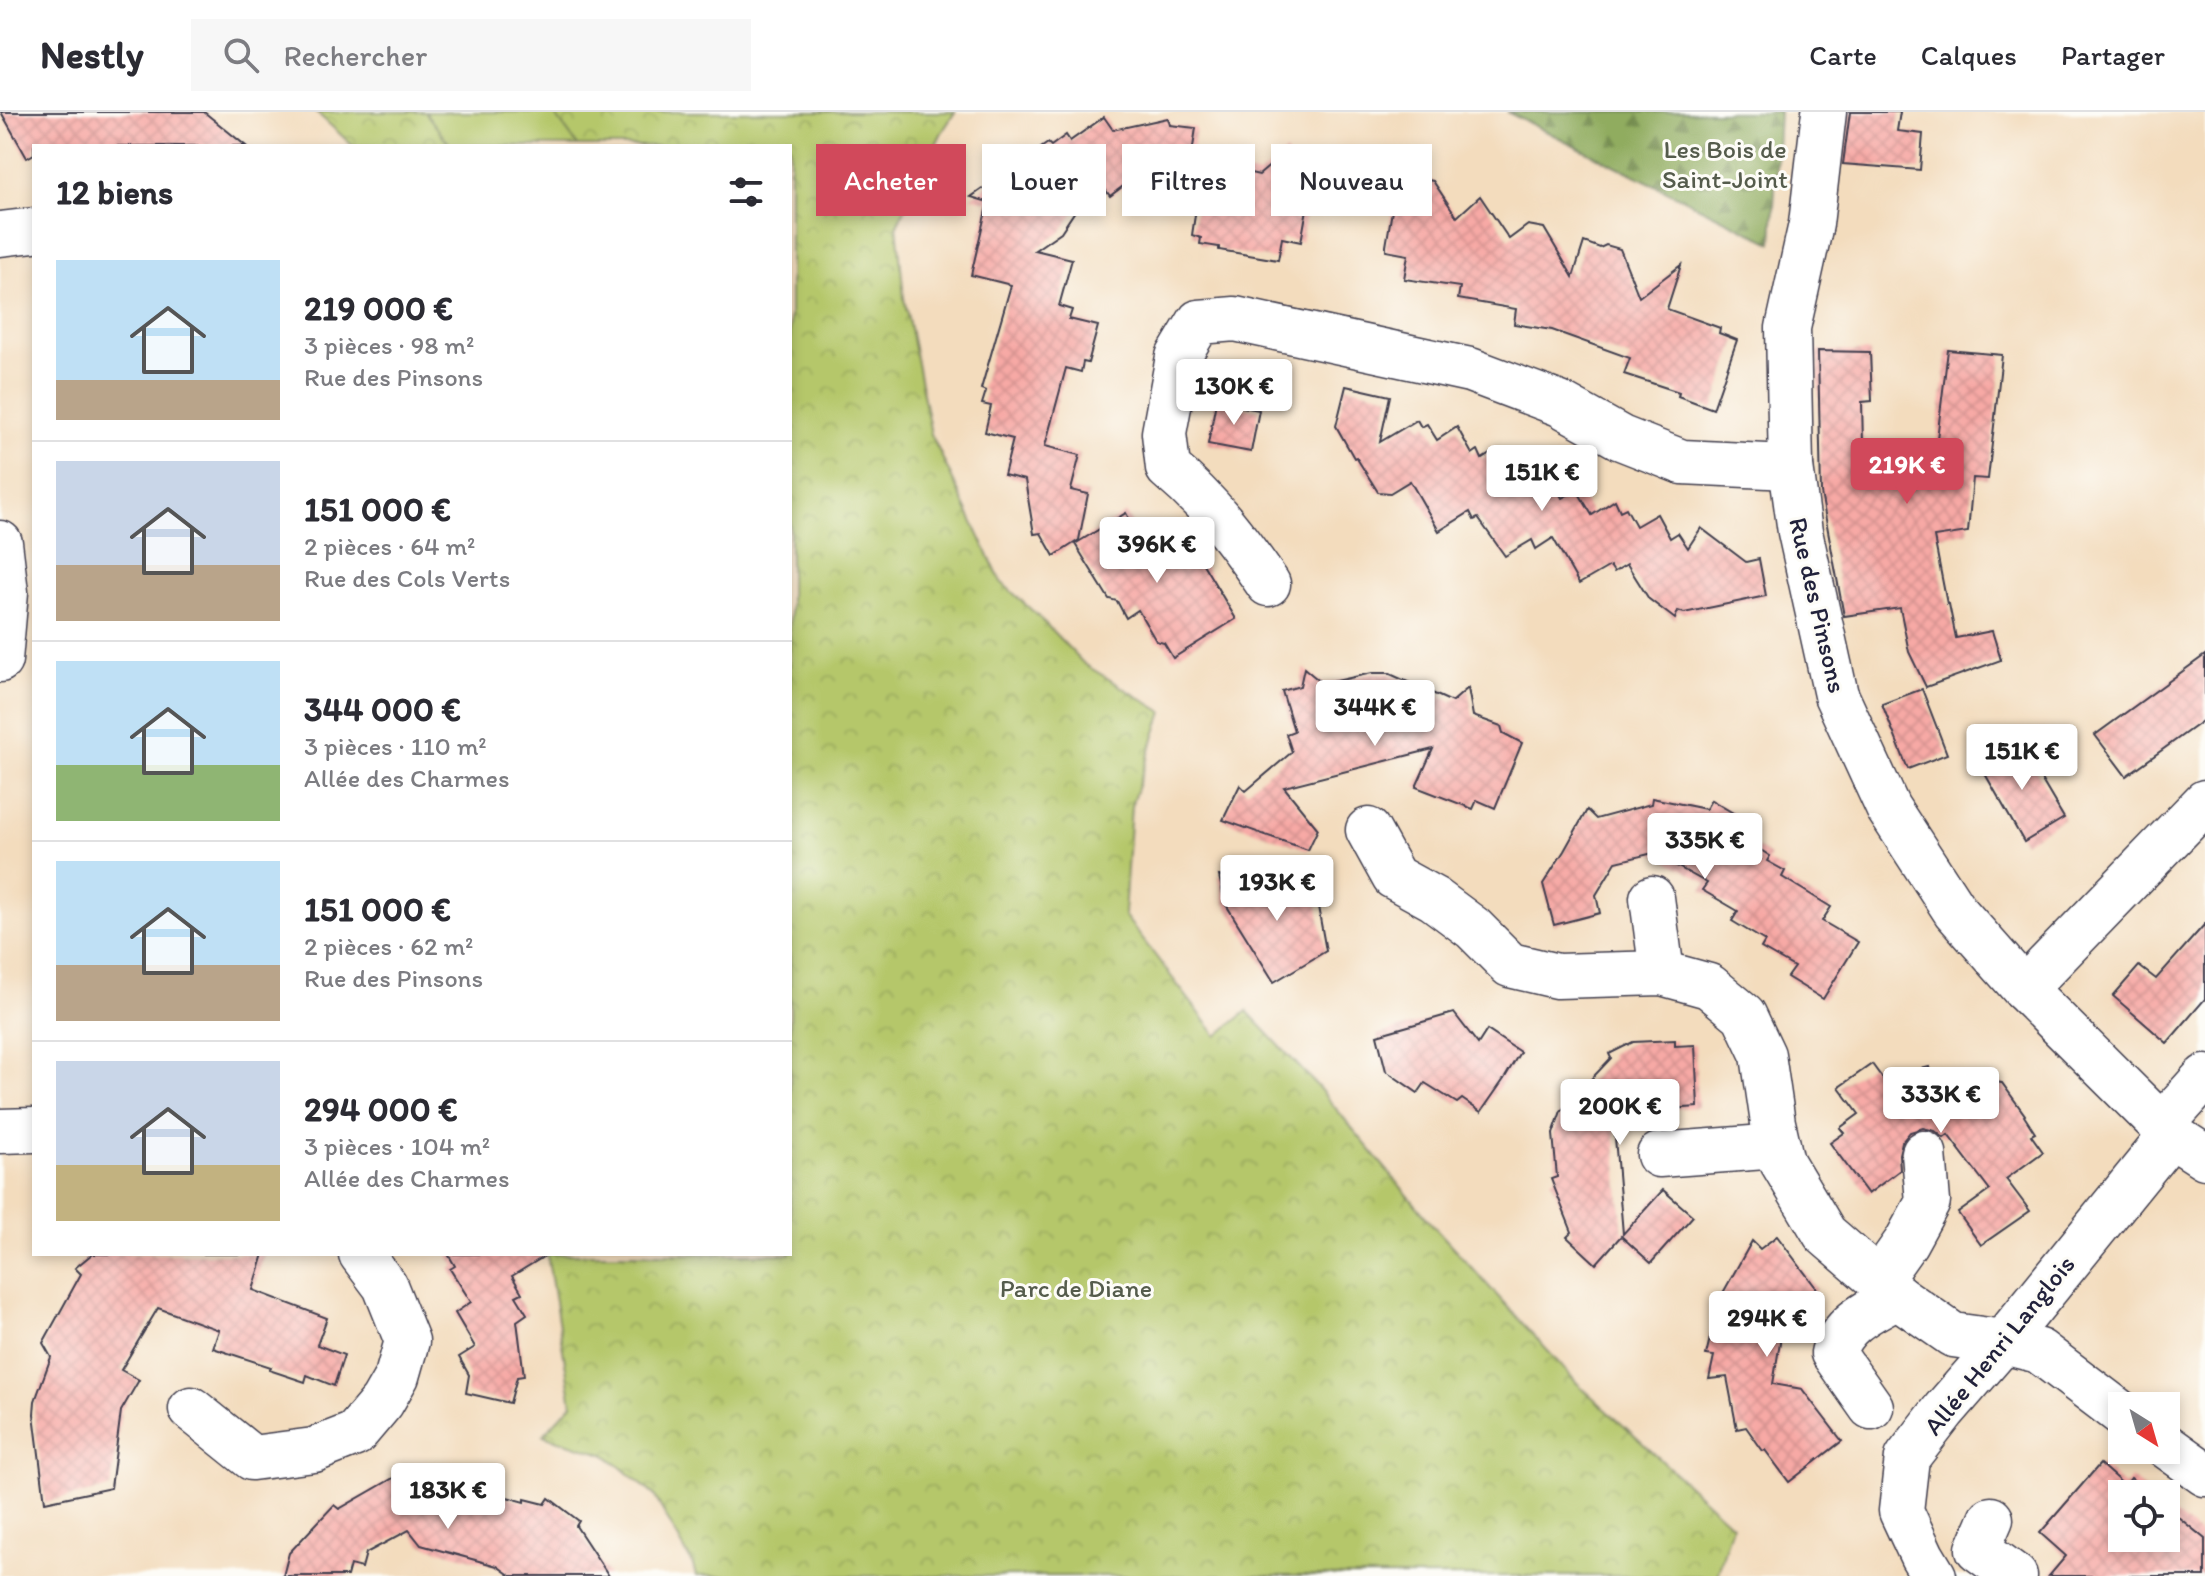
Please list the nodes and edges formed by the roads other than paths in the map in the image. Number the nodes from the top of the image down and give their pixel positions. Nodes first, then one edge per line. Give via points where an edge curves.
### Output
1 (1824, 112) edge
2 (32, 230) edge
3 (0, 234) edge
4 (1791, 467) junction
5 (0, 543) edge
6 (1268, 584) dead end
7 (12, 640) edge
8 (2205, 802) edge
9 (1368, 830) dead end
10 (1652, 898) dead end
11 (1662, 973) junction
12 (2024, 989) junction
13 (2205, 1077) edge
14 (32, 1130) edge
15 (0, 1131) edge
16 (2179, 1139) edge
17 (1778, 1146) junction
18 (1924, 1153) dead end
19 (1659, 1155) dead end
20 (362, 1256) edge
21 (1888, 1288) junction
22 (2003, 1342) junction
23 (2108, 1404) edge
24 (1871, 1407) dead end
25 (191, 1409) dead end
26 (2180, 1456) edge
27 (2205, 1474) edge
28 (1991, 1519) dead end
29 (1934, 1576) edge
30 (2015, 1576) edge

1 - 4 street, Rue des Pinsons via 1811,224 1788,328
2 - 3 street
4 - 6 street via 1682,462 1621,438 1560,404 1470,370 1235,319 1199,322 1178,357 1164,433 1168,468 1233,534
4 - 12 street, Rue des Pinsons via 1836,695 1888,808 1955,911
5 - 7 street
8 - 12 street
9 - 11 street via 1394,877 1473,928 1510,965 1557,976
10 - 11 street
11 - 17 street via 1709,986 1744,1015 1763,1055
12 - 16 street, Rue des Pinsons
13 - 16 street, Allée Henri Langlois
14 - 15 street
16 - 22 street, Allée Henri Langlois
17 - 19 street
17 - 21 street via 1782,1162 1825,1234
18 - 21 street via 1928,1202
20 - 25 street via 385,1286 407,1341 397,1376 355,1434 314,1450 252,1458
21 - 22 street via 1953,1335
21 - 24 street via 1838,1337 1833,1353
22 - 23 street via 2039,1351
22 - 29 street, Allée Henri Langlois via 1907,1458 1901,1511
26 - 27 street
28 - 30 street via 1978,1549

